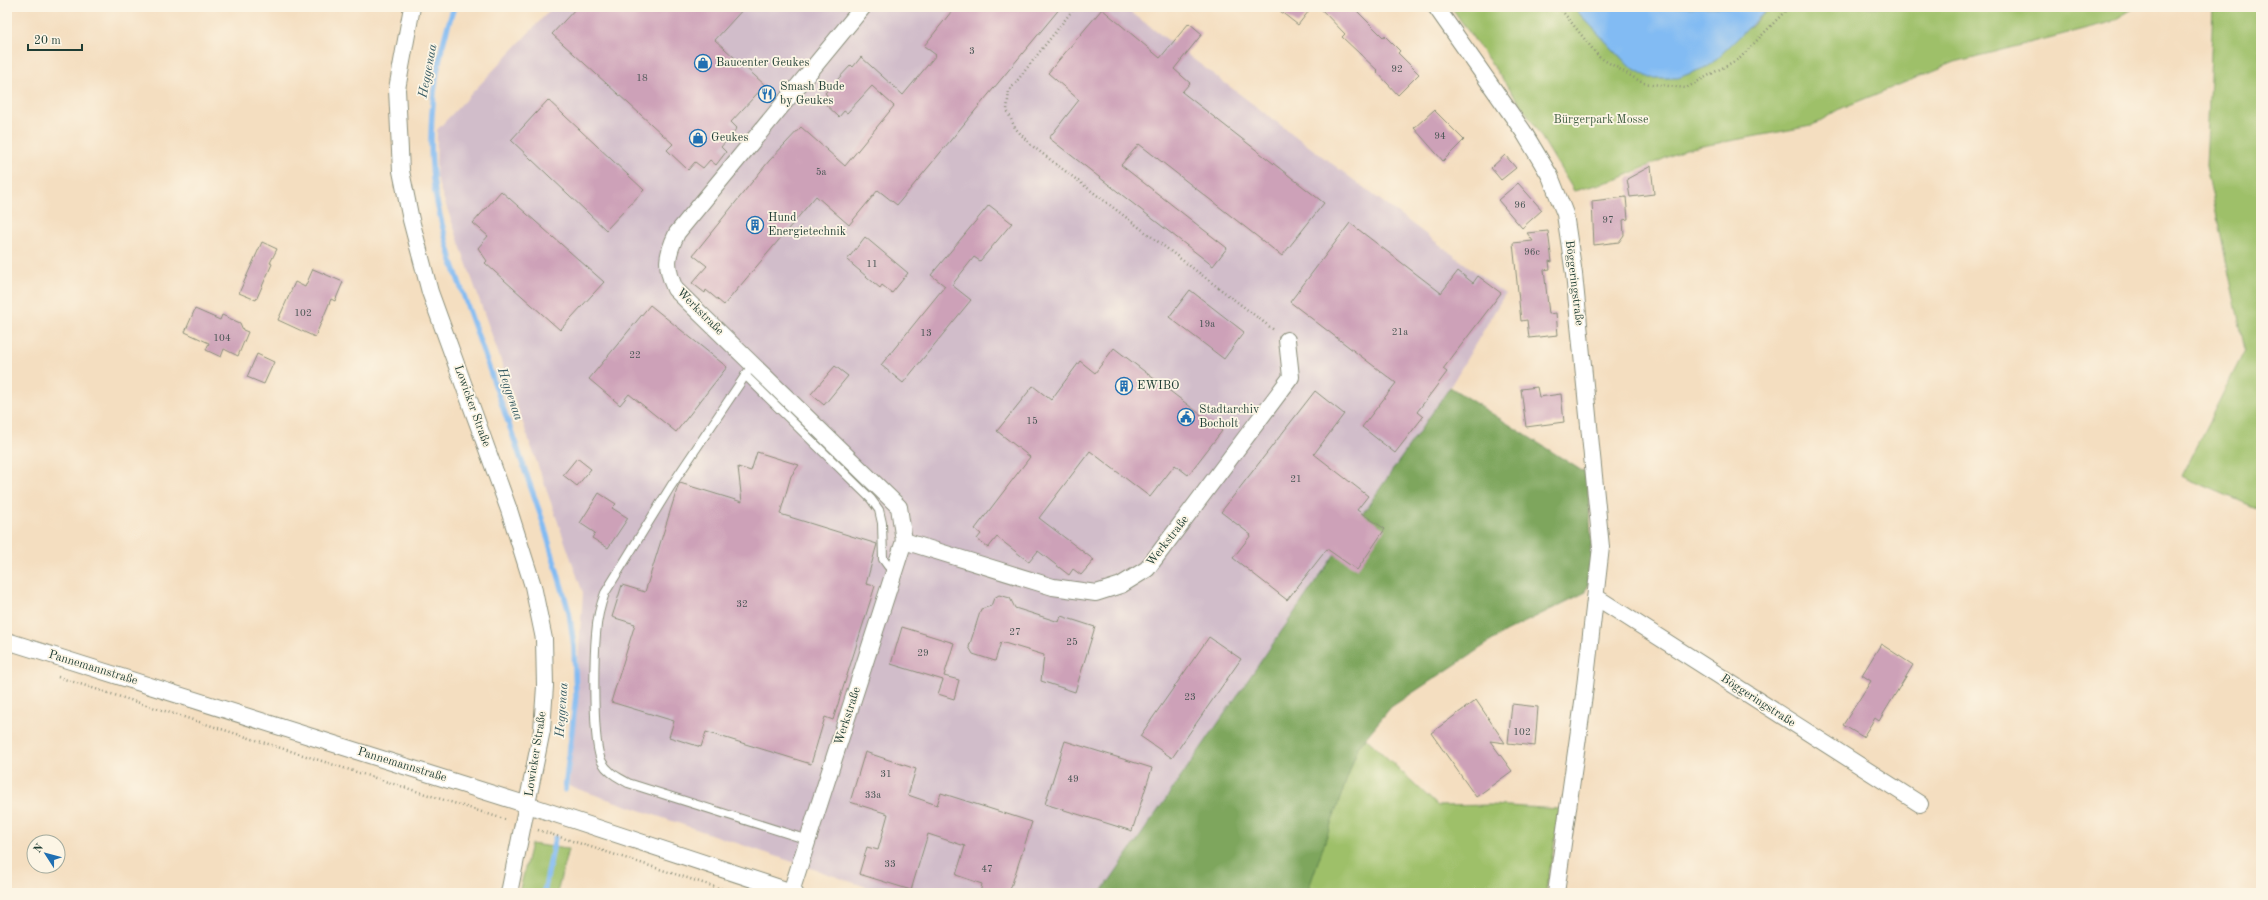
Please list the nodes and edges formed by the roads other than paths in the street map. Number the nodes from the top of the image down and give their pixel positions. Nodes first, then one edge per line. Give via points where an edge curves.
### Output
1 (412, 7) edge
2 (863, 7) edge
3 (1436, 7) edge
4 (1287, 340) road end
5 (749, 370) junction
6 (904, 541) junction
7 (895, 569) junction
8 (1596, 597) junction
9 (7, 641) edge
10 (1920, 804) dead end
11 (528, 805) junction
12 (808, 840) junction
13 (793, 892) edge
14 (509, 893) edge
15 (1556, 893) edge

1 - 11 street, Lowicker Straße via 397,89 401,171 411,220 430,292 531,578 544,639 545,686 542,730
2 - 5 street, Werkstraße via 677,233 670,248 667,263 669,276 676,289
3 - 8 street, Böggeringstraße via 1523,131 1550,176 1565,214 1574,274 1601,547
4 - 6 street, Werkstraße via 1291,377 1279,395 1146,569 1121,585 1096,592 1053,587
5 - 6 street, Werkstraße via 899,507
5 - 7 lane via 871,499 879,510 882,523 883,559 888,566
5 - 12 lane via 671,486 605,593 596,634 597,748 602,762 611,773 628,783
6 - 7 street, Werkstraße
7 - 12 street, Werkstraße
8 - 10 street, Böggeringstraße
8 - 15 street, Böggeringstraße
9 - 11 street, Pannemannstraße
11 - 13 street, Pannemannstraße
11 - 14 street, Lowicker Straße
12 - 13 street, Werkstraße

